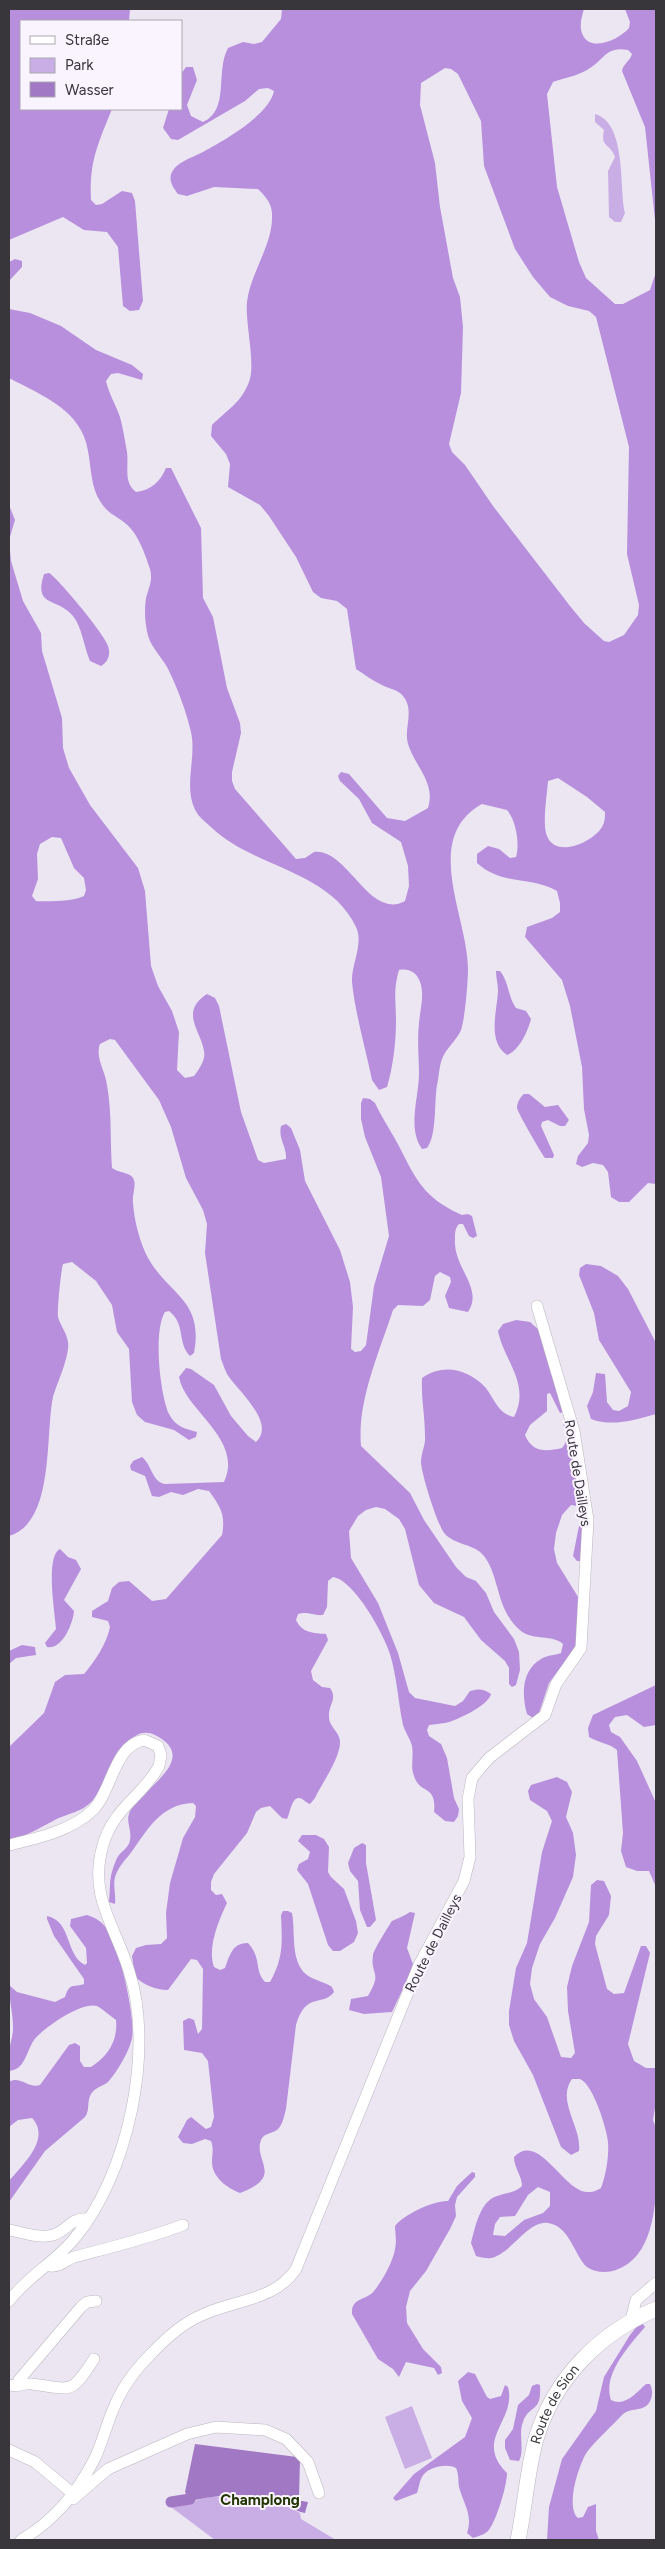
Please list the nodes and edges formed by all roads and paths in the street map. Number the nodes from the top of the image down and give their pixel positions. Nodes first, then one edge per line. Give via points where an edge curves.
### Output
1 (537, 1306) dead end
2 (9, 1845) edge
3 (88, 2219) junction
4 (183, 2225) dead end
5 (9, 2230) edge
6 (48, 2265) junction
7 (656, 2283) edge
8 (9, 2301) edge
9 (96, 2302) dead end
10 (656, 2309) edge
11 (631, 2320) junction
12 (94, 2359) dead end
13 (13, 2386) edge
14 (9, 2450) edge
15 (319, 2493) dead end
16 (69, 2497) junction
17 (21, 2540) edge
18 (518, 2540) edge

1 - 16 street, Route de Dailleys via 574,1430 588,1520 581,1648 556,1684 545,1715 489,1758 472,1778 468,1798 470,1857 464,1881 419,1964 296,2269 284,2282 262,2295 191,2320 153,2352 122,2391 93,2461
2 - 3 street via 51,1834 81,1819 102,1798 131,1746 144,1740 158,1746 161,1755 159,1766 112,1823 102,1846 98,1882 100,1900 131,1976 138,2038 133,2109 126,2139 113,2175
3 - 5 street via 73,2221 62,2231 47,2236
3 - 6 street via 74,2239
4 - 6 street via 58,2265
6 - 8 street
7 - 11 street via 636,2300
9 - 13 street via 87,2302 81,2307
10 - 11 main road, Route de Sion
11 - 18 main road, Route de Sion via 582,2359 550,2406 534,2450
12 - 13 street via 76,2384 65,2390 31,2383
14 - 16 street via 35,2462
15 - 16 street via 308,2462 286,2439 265,2430 216,2427 187,2434 108,2468 72,2500
16 - 17 street, Route de Dailleys via 45,2525

